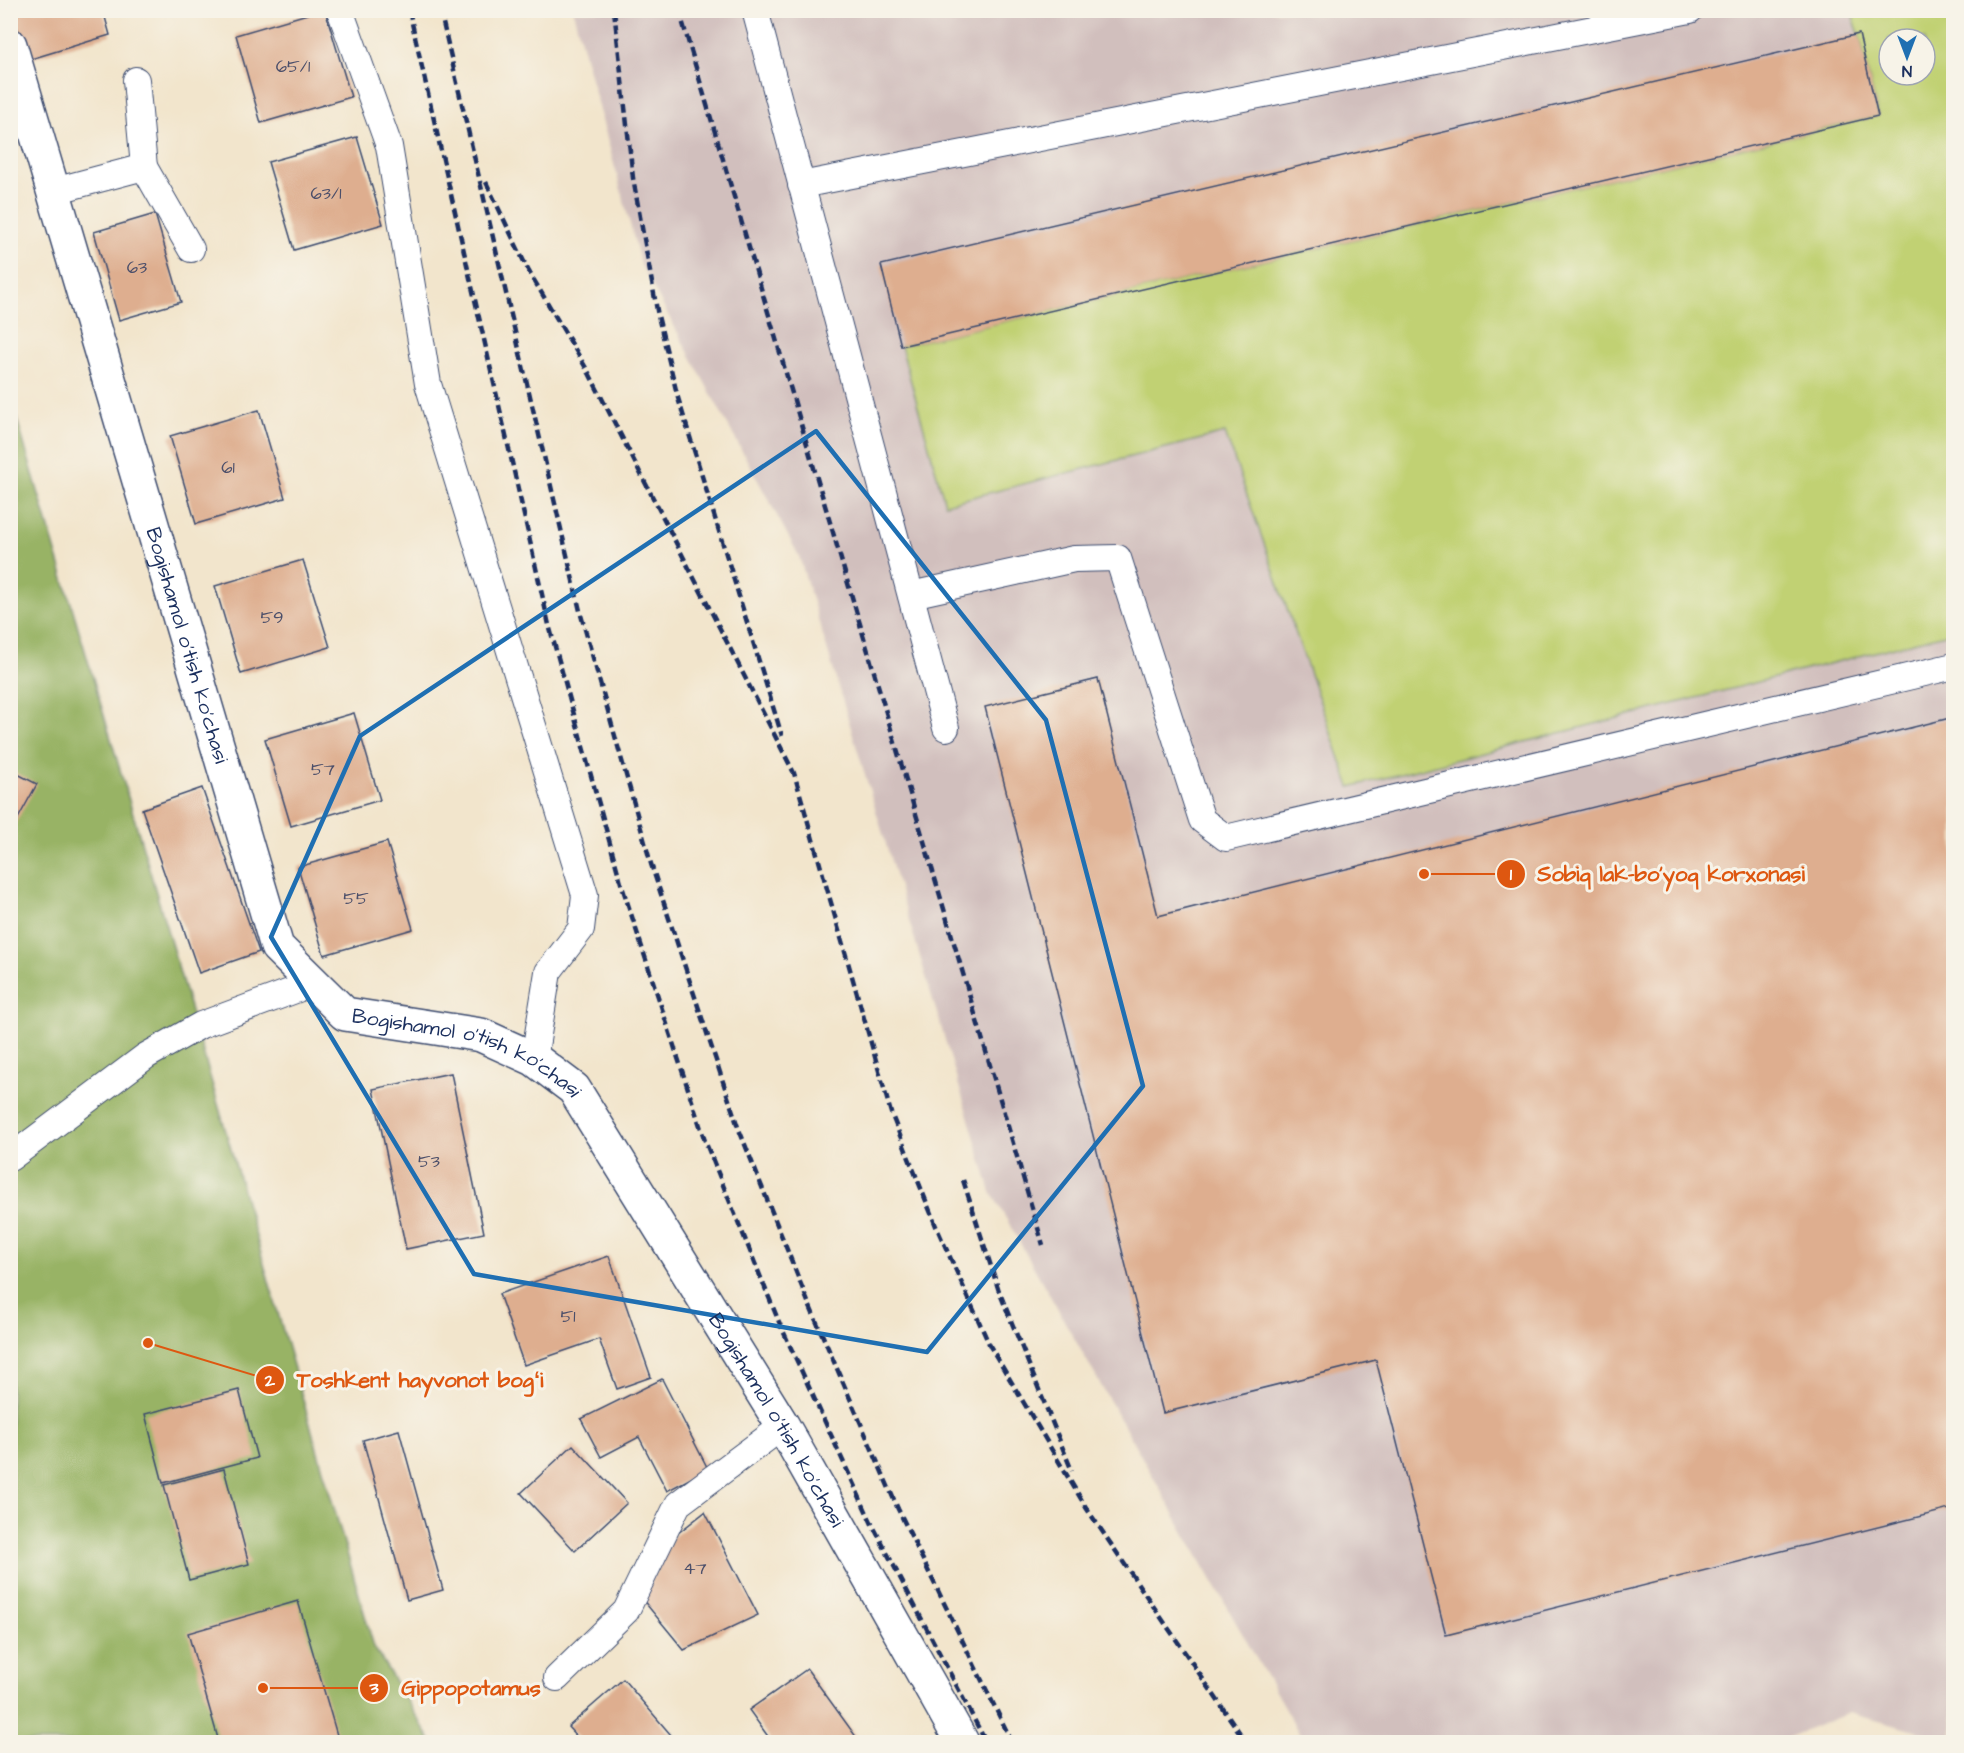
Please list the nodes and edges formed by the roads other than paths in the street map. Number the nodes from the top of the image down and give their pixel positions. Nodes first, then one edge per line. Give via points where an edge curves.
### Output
1 (340, 10) edge
2 (755, 10) edge
3 (1689, 10) edge
4 (10, 45) edge
5 (136, 80) dead end
6 (144, 167) junction
7 (801, 185) junction
8 (54, 191) junction
9 (191, 249) dead end
10 (911, 595) junction
11 (1953, 666) edge
12 (946, 728) dead end
13 (314, 984) junction
14 (534, 1059) junction
15 (10, 1158) edge
16 (783, 1426) junction
17 (557, 1678) dead end
18 (962, 1743) edge

1 - 14 lane via 389,146 428,384 585,895 581,928 548,972
2 - 7 lane
3 - 7 lane
4 - 8 street, Bogishamol o'tish ko'chasi
5 - 6 lane
6 - 8 lane
6 - 9 lane
7 - 10 lane
8 - 13 street, Bogishamol o'tish ko'chasi via 277,947
10 - 11 lane via 1074,559 1118,558 1202,820 1226,838
10 - 12 lane
13 - 14 street, Bogishamol o'tish ko'chasi via 345,1014 481,1035
13 - 15 lane via 201,1024 155,1051
14 - 16 street, Bogishamol o'tish ko'chasi via 573,1089
16 - 17 lane via 678,1504 627,1611
16 - 18 street, Bogishamol o'tish ko'chasi

